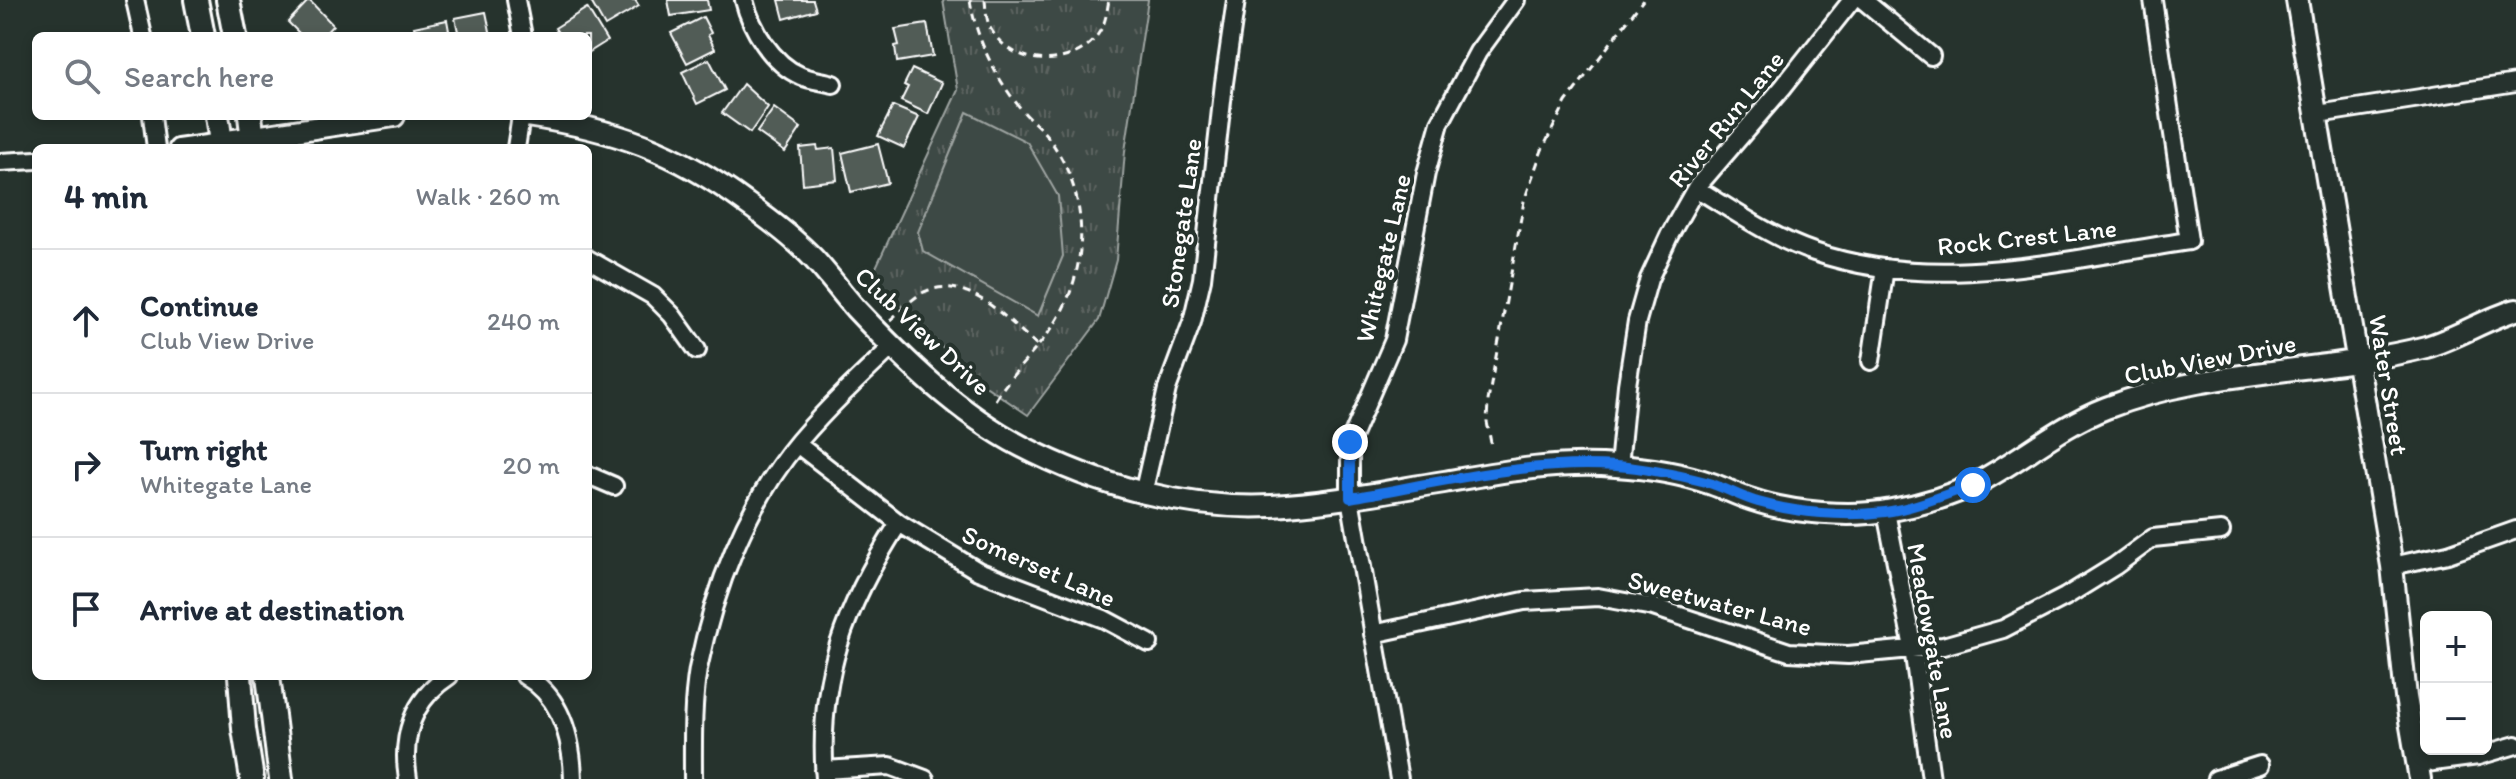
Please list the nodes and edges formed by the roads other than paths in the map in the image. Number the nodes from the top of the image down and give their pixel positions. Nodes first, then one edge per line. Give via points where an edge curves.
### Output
1 (135, 0) edge
2 (196, 0) edge
3 (228, 0) edge
4 (516, 0) edge
5 (744, 0) edge
6 (1236, 0) edge
7 (1516, 0) edge
8 (1852, 0) edge
9 (1863, 0) edge
10 (2153, 0) edge
11 (2297, 0) edge
12 (142, 32) edge
13 (202, 32) edge
14 (234, 32) edge
15 (522, 32) edge
16 (1931, 56) dead end
17 (2516, 83) edge
18 (833, 84) dead end
19 (2318, 114) junction
20 (152, 120) edge
21 (218, 120) edge
22 (361, 120) edge
23 (520, 120) edge
24 (554, 120) edge
25 (252, 133) edge
26 (156, 144) edge
27 (221, 144) edge
28 (224, 144) edge
29 (517, 144) edge
30 (32, 160) edge
31 (0, 162) edge
32 (1696, 188) junction
33 (592, 261) edge
34 (1885, 268) junction
35 (2516, 310) edge
36 (893, 346) junction
37 (697, 350) dead end
38 (2359, 359) junction
39 (1871, 361) dead end
40 (797, 444) junction
41 (1619, 466) junction
42 (592, 477) edge
43 (614, 486) dead end
44 (1143, 494) junction
45 (1350, 498) junction
46 (1886, 512) junction
47 (899, 523) junction
48 (2516, 530) edge
49 (2221, 531) dead end
50 (2392, 566) junction
51 (1373, 634) junction
52 (1149, 643) dead end
53 (1913, 648) junction
54 (240, 680) edge
55 (269, 680) edge
56 (444, 680) edge
57 (530, 680) edge
58 (2516, 745) edge
59 (2260, 765) dead end
60 (2419, 772) edge
61 (824, 774) edge
62 (252, 779) edge
63 (281, 779) edge
64 (408, 779) edge
65 (573, 779) edge
66 (693, 779) edge
67 (925, 779) edge
68 (1399, 779) edge
69 (1931, 779) edge
70 (2216, 779) edge

1 - 12 street
2 - 13 main road
3 - 14 main road
4 - 15 street
5 - 18 street via 762,41 780,60 799,75
6 - 44 street, Stonegate Lane via 1202,279 1167,389
7 - 45 street, Whitegate Lane via 1478,52 1440,123 1394,340 1350,442
8 - 32 street, River Run Lane
9 - 16 street
10 - 34 street, Rock Crest Lane via 2189,241 1955,273
11 - 19 street, Water Street
17 - 19 street
19 - 38 street, Water Street
20 - 26 street
21 - 27 main road
22 - 25 street
23 - 29 street
24 - 36 street, Club View Drive via 622,136 710,176 812,257
25 - 28 street
30 - 31 street
32 - 34 street, Rock Crest Lane via 1812,252
32 - 41 street, River Run Lane via 1649,279 1637,321
33 - 37 street via 653,296
34 - 39 street
35 - 38 street, Club View Drive via 2429,346
36 - 40 street
36 - 44 street, Club View Drive via 946,396 1017,445
38 - 46 street, Club View Drive via 2142,396 2061,430 1973,485
38 - 50 street, Water Street
40 - 47 street, Somerset Lane
40 - 66 street via 762,495 713,608 698,671
41 - 45 street, Club View Drive via 1569,464
41 - 46 street, Club View Drive via 1708,483 1794,510
42 - 43 street
44 - 45 street, Club View Drive via 1242,506
45 - 51 street, Whitegate Lane
46 - 53 street, Meadowgate Lane
47 - 52 street, Somerset Lane via 978,571 1104,619
47 - 61 street via 845,623 829,685
48 - 50 street via 2448,554
49 - 53 street, Sweetwater Lane via 2153,538 2065,597 2003,629 1943,646
50 - 60 street, Water Street
51 - 53 street, Sweetwater Lane via 1524,601 1598,597 1653,607 1789,652 1848,655
51 - 68 street, Whitegate Lane
53 - 69 street, Meadowgate Lane
54 - 62 main road
55 - 63 main road
56 - 64 street via 428,692 409,723
57 - 65 street via 557,708 570,744
58 - 60 street
59 - 70 street
61 - 67 street via 890,766

